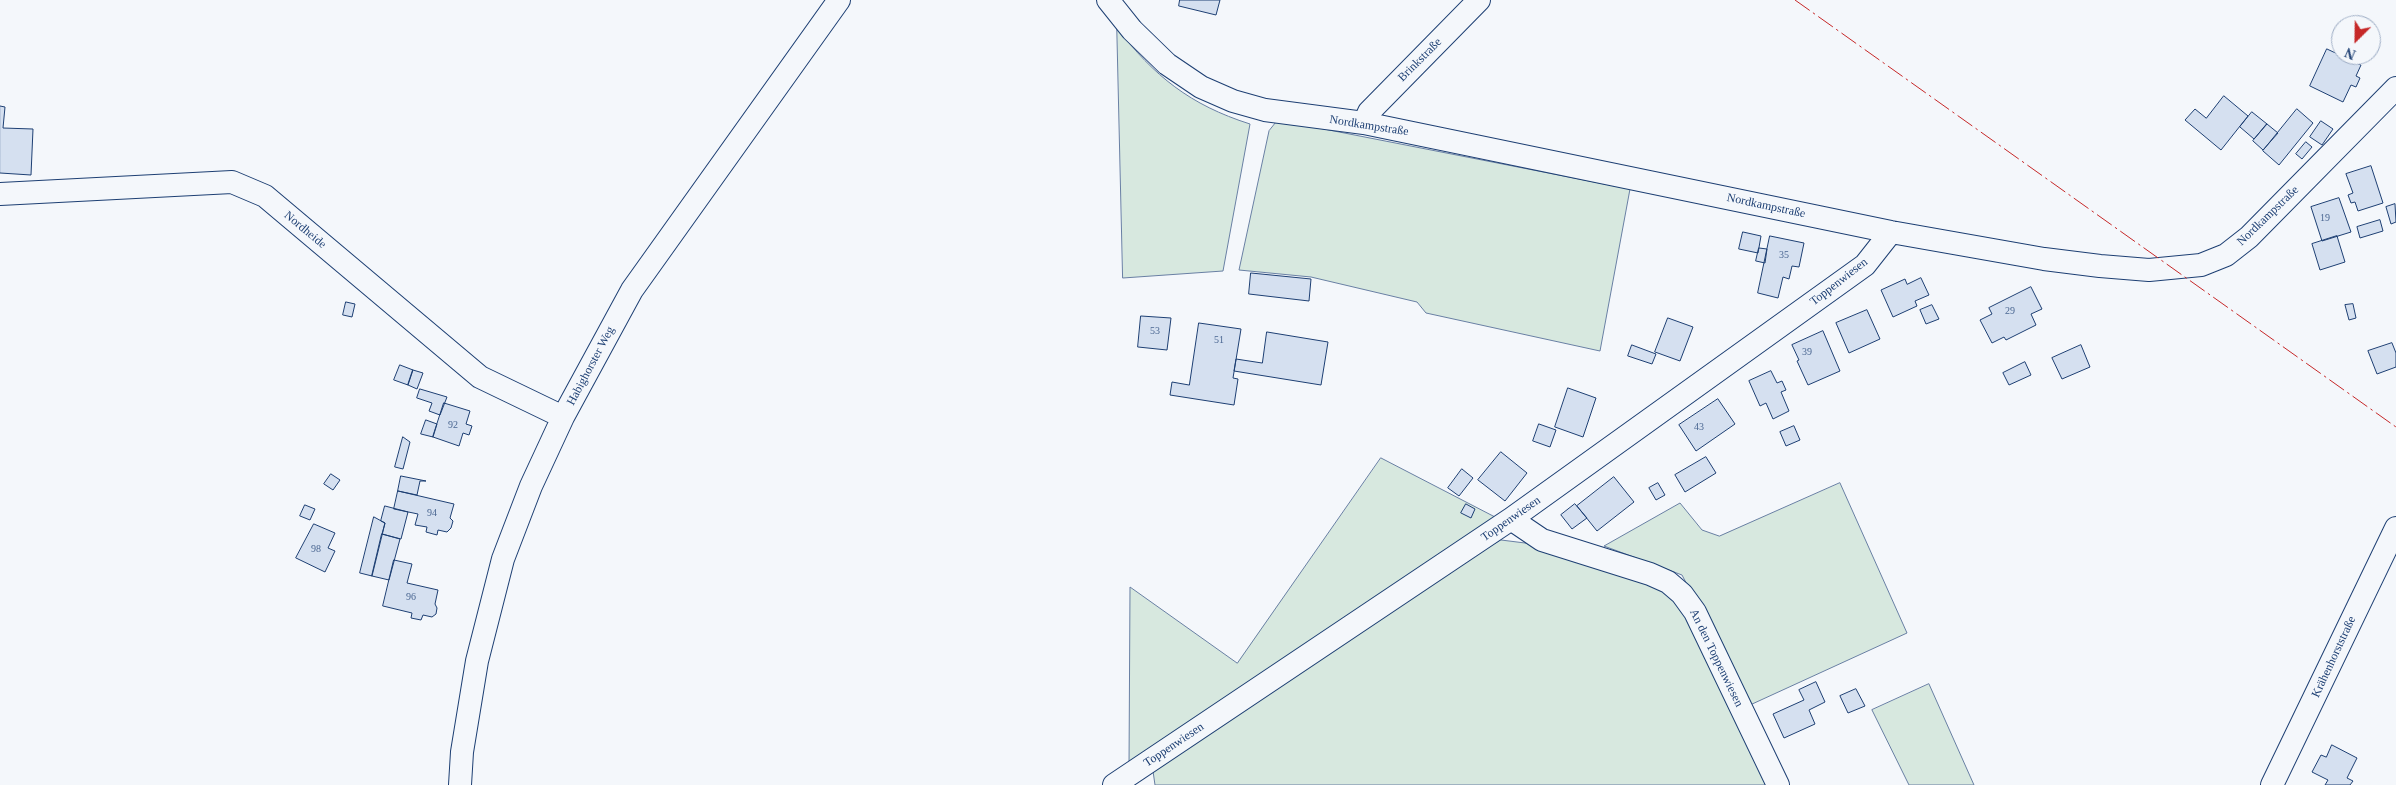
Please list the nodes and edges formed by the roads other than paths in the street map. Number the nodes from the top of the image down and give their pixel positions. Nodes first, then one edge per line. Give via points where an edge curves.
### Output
1 (840, 0) edge
2 (1108, 0) edge
3 (1479, 0) edge
4 (2396, 88) edge
5 (1364, 123) junction
6 (0, 194) edge
7 (1891, 232) junction
8 (563, 416) junction
9 (1511, 519) junction
10 (2396, 528) edge
11 (460, 785) edge
12 (1114, 785) edge
13 (1778, 785) edge
14 (2272, 785) edge

1 - 8 street, Habighorster Weg via 632,290
2 - 5 street, Nordkampstraße via 1132,30 1167,64 1201,87 1265,110
3 - 5 street, Brinkstraße via 1369,112
4 - 7 street, Nordkampstraße via 2249,237 2226,256 2201,265 2149,270 2100,266
5 - 7 street, Nordkampstraße
6 - 8 street, Nordheide via 232,182 265,196 480,377
7 - 9 street, Toppenwiesen via 1865,264
8 - 11 street, Habighorster Weg via 503,559 477,661 462,752
9 - 12 street, Toppenwiesen
9 - 13 street, An den Toppenwiesen via 1542,540 1650,574 1668,582 1682,594 1695,612
10 - 14 street, Krähenhorststraße

